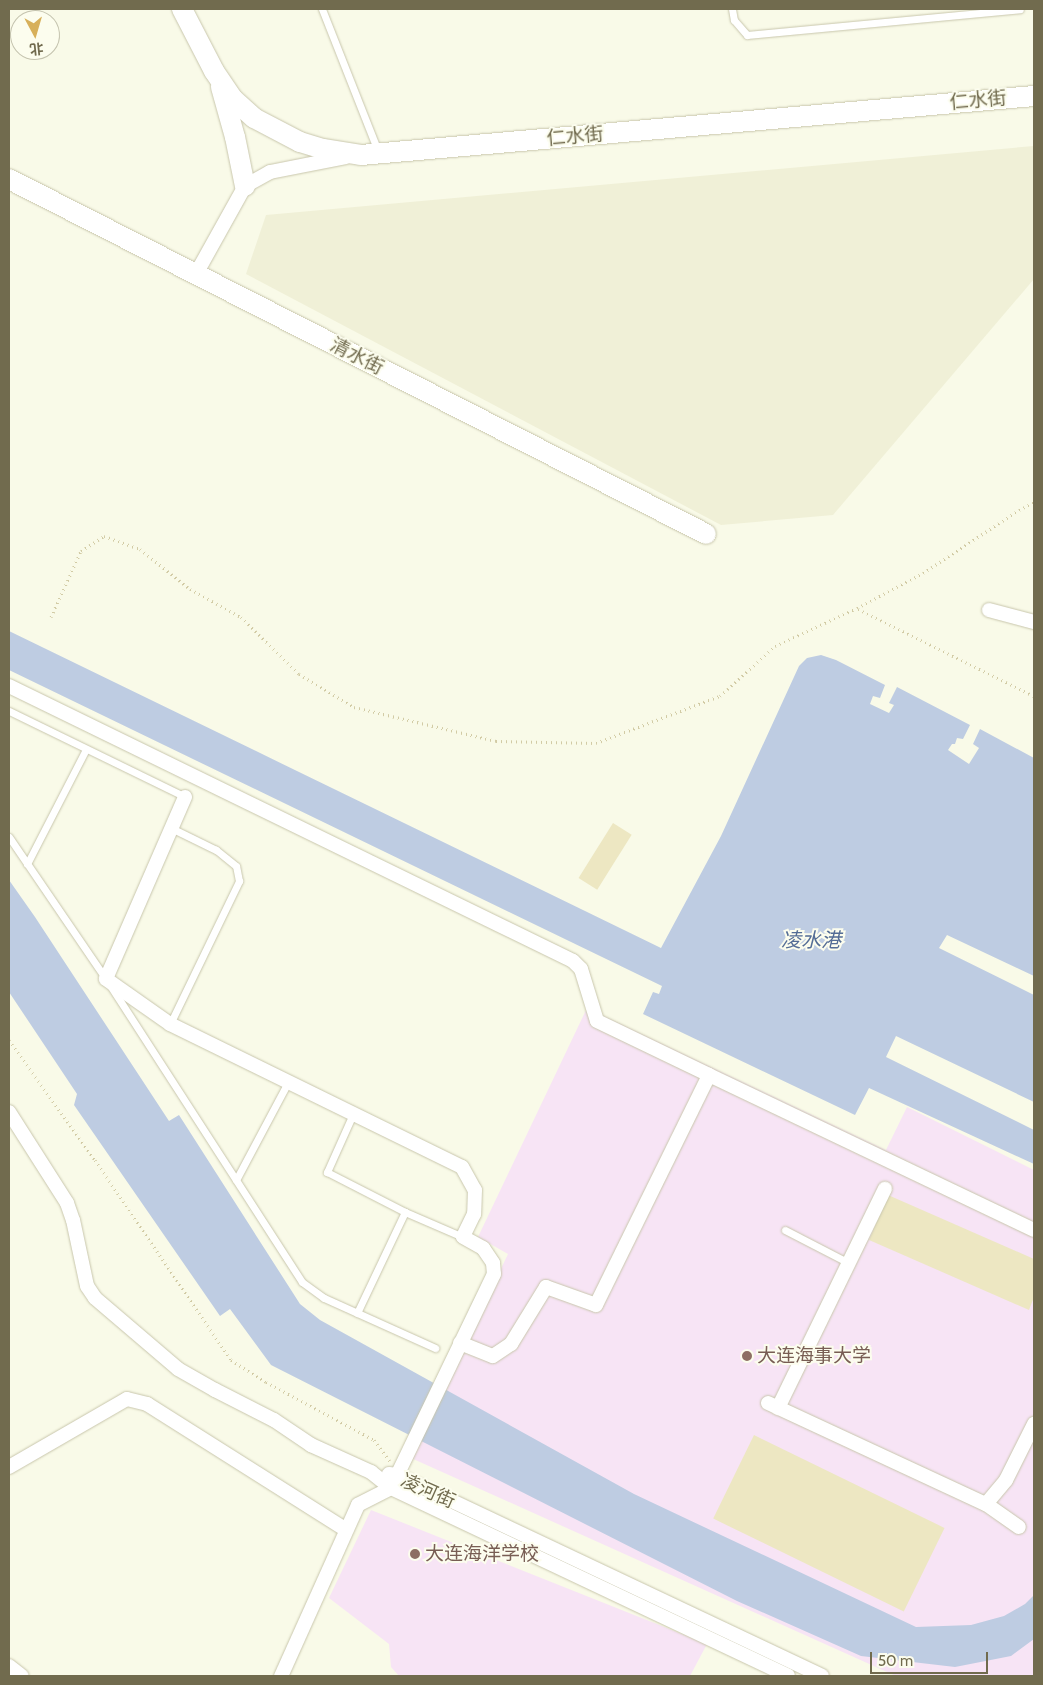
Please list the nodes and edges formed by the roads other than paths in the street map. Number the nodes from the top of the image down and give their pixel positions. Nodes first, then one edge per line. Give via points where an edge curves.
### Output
1 (182, 9) edge
2 (322, 9) edge
3 (732, 9) edge
4 (1020, 9) edge
5 (214, 71) junction
6 (1034, 96) edge
7 (370, 154) junction
8 (9, 179) edge
9 (245, 186) junction
10 (196, 274) junction
11 (706, 534) dead end
12 (989, 610) dead end
13 (1034, 622) edge
14 (9, 686) edge
15 (9, 711) edge
16 (86, 749) junction
17 (185, 797) joint
18 (171, 828) junction
19 (9, 837) edge
20 (27, 864) junction
21 (106, 979) junction
22 (170, 1024) junction
23 (709, 1075) junction
24 (288, 1082) junction
25 (9, 1112) edge
26 (353, 1114) junction
27 (236, 1180) junction
28 (886, 1189) dead end
29 (405, 1212) junction
30 (785, 1230) dead end
31 (1034, 1230) edge
32 (464, 1237) junction
33 (849, 1263) junction
34 (357, 1313) junction
35 (460, 1343) junction
36 (435, 1348) dead end
37 (1034, 1424) edge
38 (9, 1467) edge
39 (371, 1472) junction
40 (397, 1475) junction
41 (391, 1488) junction
42 (986, 1504) junction
43 (1019, 1527) dead end
44 (345, 1529) junction
45 (9, 1666) edge
46 (22, 1676) edge
47 (281, 1676) edge
48 (788, 1676) edge
49 (822, 1676) edge

1 - 5 street, 仁水街
2 - 7 lane
3 - 4 lane via 734,20 747,36
5 - 7 street, 仁水街 via 233,99 274,130 322,149
5 - 9 street via 235,137
6 - 7 street, 仁水街
7 - 9 street via 270,172
8 - 10 street, 清水街
9 - 10 street
10 - 11 street, 清水街
12 - 13 street
14 - 23 street via 573,961 581,969 597,1021
15 - 16 lane
16 - 17 lane
16 - 20 lane
17 - 18 street
18 - 21 street
18 - 22 lane via 216,850 236,866 239,881
19 - 20 lane
20 - 21 lane
21 - 22 street
21 - 27 lane
22 - 24 street
23 - 31 street
23 - 35 street via 596,1305 546,1287 511,1344 493,1356
24 - 26 street
24 - 27 lane
25 - 39 street via 67,1203 82,1271 95,1298 178,1369 274,1420 311,1445
26 - 29 lane via 327,1172
26 - 32 street via 462,1167 475,1190 474,1214
27 - 34 lane via 302,1282 324,1298
28 - 33 street
29 - 32 lane
29 - 34 lane
30 - 33 lane
32 - 35 street via 483,1248 493,1263 494,1274
33 - 42 street via 773,1406
34 - 36 lane
35 - 40 street
37 - 42 street via 1006,1480
38 - 44 street via 127,1399 147,1404
39 - 40 street, 凌河街
39 - 41 street, 凌河街
40 - 41 street
40 - 49 street, 凌河街
41 - 44 street via 358,1505
41 - 48 street, 凌河街
42 - 43 street
44 - 47 street
45 - 46 street

